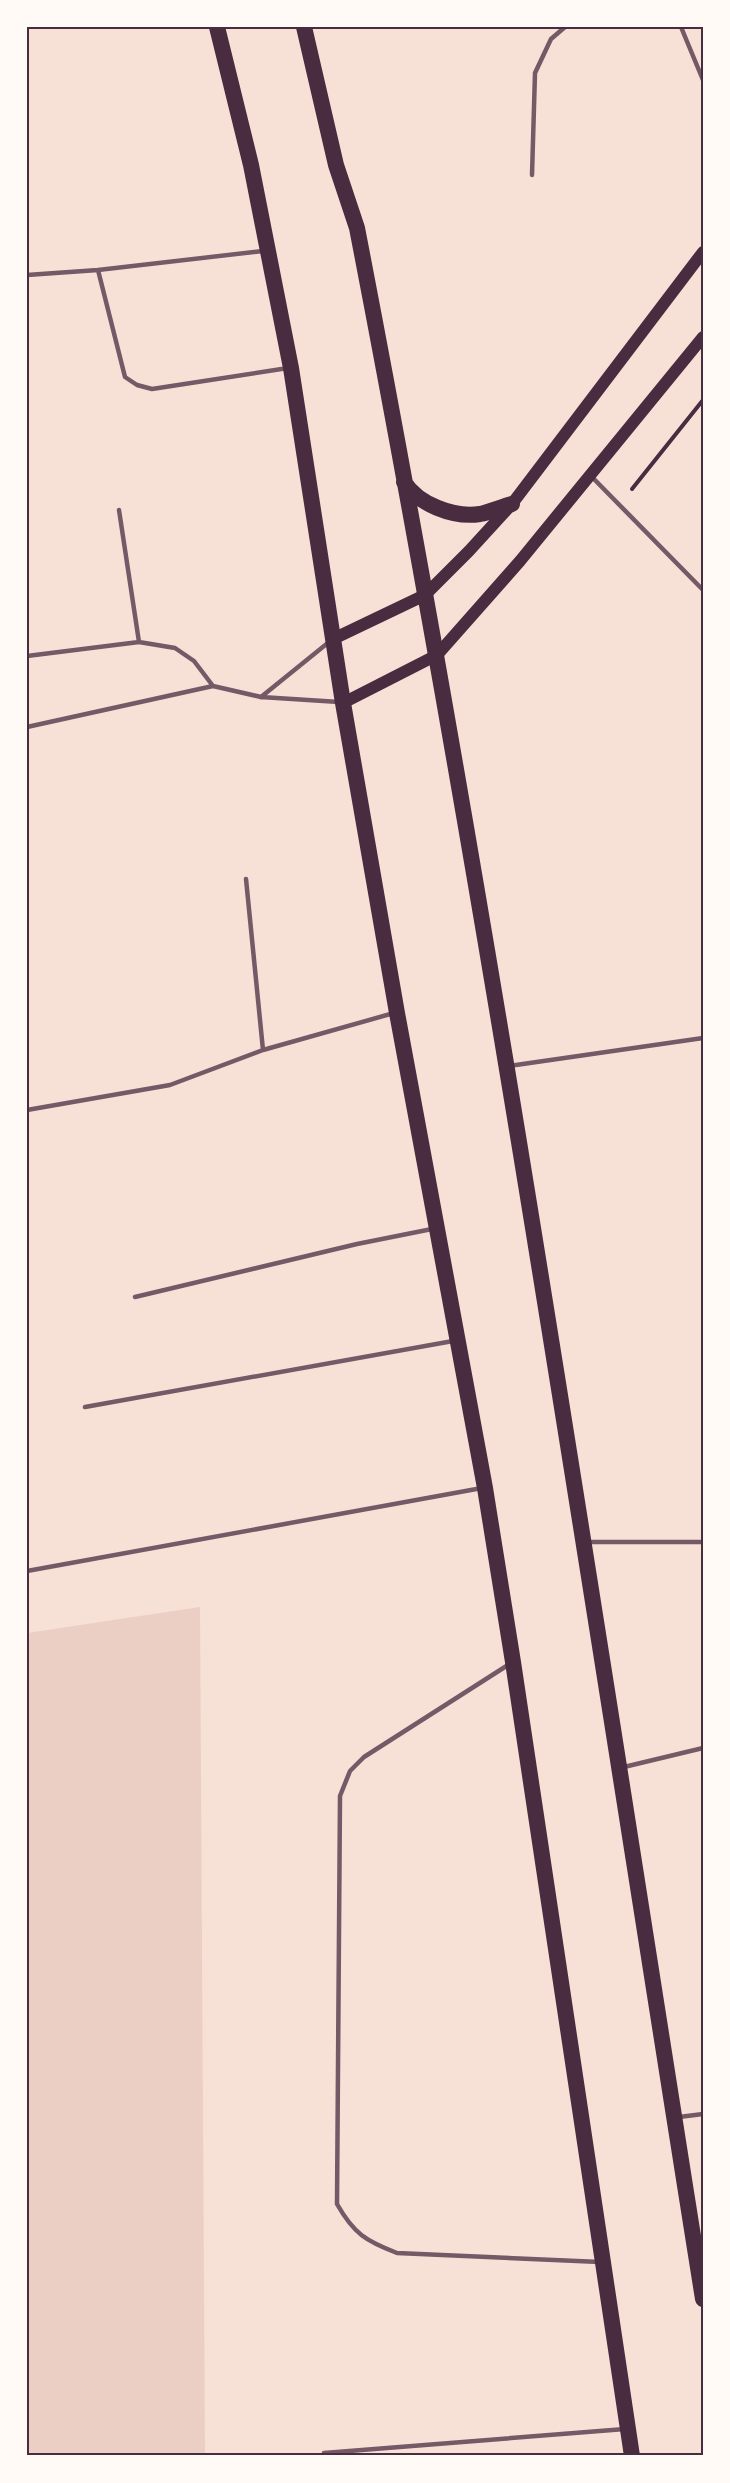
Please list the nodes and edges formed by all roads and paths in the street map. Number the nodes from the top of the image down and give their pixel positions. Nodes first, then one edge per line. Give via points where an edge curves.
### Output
1 (217, 27) edge
2 (304, 27) edge
3 (565, 27) edge
4 (681, 27) edge
5 (703, 80) edge
6 (532, 175) dead end
7 (269, 250) junction
8 (703, 252) edge
9 (98, 270) junction
10 (27, 275) edge
11 (703, 337) edge
12 (291, 368) junction
13 (703, 400) edge
14 (591, 476) junction
15 (403, 481) junction
16 (512, 504) junction
17 (619, 505) junction
18 (118, 510) dead end
19 (703, 590) edge
20 (425, 595) junction
21 (333, 639) junction
22 (139, 642) junction
23 (437, 655) junction
24 (27, 656) edge
25 (213, 686) junction
26 (261, 697) junction
27 (343, 703) junction
28 (27, 727) edge
29 (246, 879) dead end
30 (397, 1013) junction
31 (703, 1038) edge
32 (263, 1050) junction
33 (506, 1067) junction
34 (27, 1110) edge
35 (438, 1228) junction
36 (135, 1297) dead end
37 (459, 1340) junction
38 (85, 1407) dead end
39 (485, 1488) junction
40 (582, 1542) junction
41 (703, 1542) edge
42 (27, 1571) edge
43 (513, 1662) junction
44 (703, 1748) edge
45 (618, 1769) junction
46 (703, 2114) edge
47 (674, 2118) junction
48 (602, 2262) junction
49 (703, 2299) edge
50 (627, 2429) junction
51 (324, 2453) dead end
52 (632, 2456) edge

1 - 7 highway
2 - 15 highway via 336,165 357,228
3 - 6 lane via 550,39 535,73
4 - 5 lane
7 - 9 lane
7 - 12 highway
8 - 16 main road
9 - 10 lane
9 - 12 lane via 125,376 137,385 152,389
11 - 14 main road
12 - 21 highway
13 - 17 path
14 - 17 lane
14 - 23 main road
15 - 16 highway via 412,494 443,510 478,514
15 - 20 highway
16 - 20 main road
17 - 19 lane
18 - 22 lane
20 - 21 main road
20 - 23 highway
21 - 26 lane
21 - 27 highway
22 - 24 lane
22 - 25 lane via 175,648 194,661
23 - 27 main road
23 - 33 highway
25 - 26 lane
25 - 28 lane
26 - 27 lane
27 - 30 highway
29 - 32 lane
30 - 32 lane
30 - 35 highway
31 - 33 lane
32 - 34 lane via 170,1085
33 - 40 highway
35 - 36 lane
35 - 37 highway
37 - 38 lane
37 - 39 highway
39 - 42 lane
39 - 43 highway
40 - 41 lane
40 - 45 highway
43 - 48 highway
43 - 48 lane via 364,1757 351,1771 340,1796 337,2204 348,2224 366,2241 397,2253
44 - 45 lane
45 - 47 highway
46 - 47 lane
47 - 49 highway
48 - 50 highway
50 - 51 lane
50 - 52 highway

